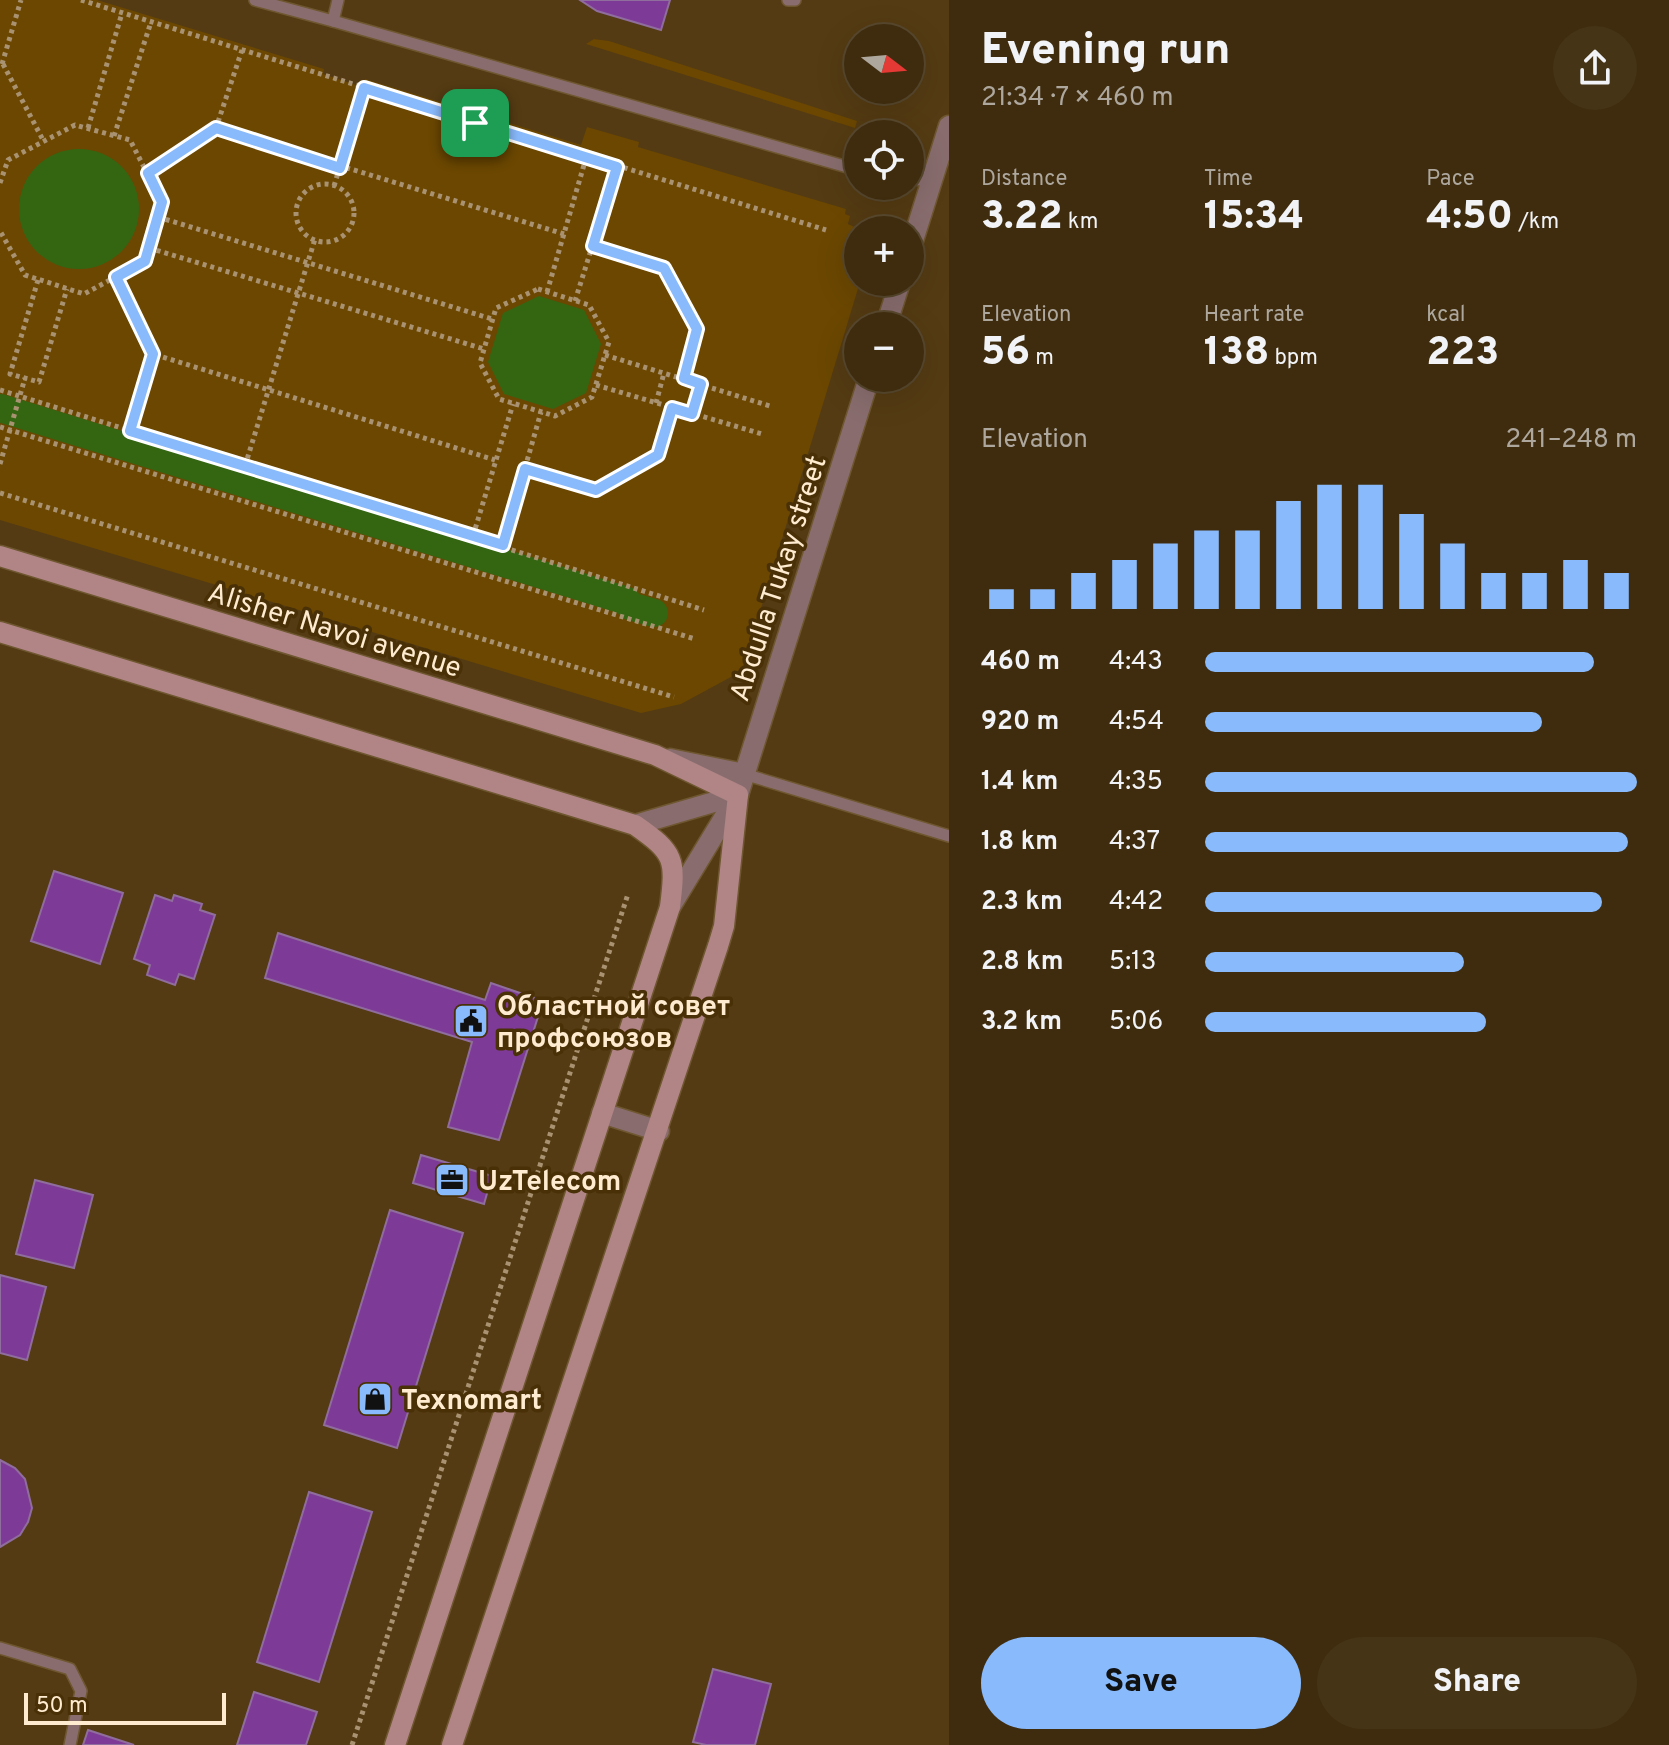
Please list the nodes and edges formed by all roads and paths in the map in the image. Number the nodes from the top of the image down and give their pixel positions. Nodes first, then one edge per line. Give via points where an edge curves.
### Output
1 (21, 0) edge
2 (81, 0) edge
3 (255, 0) edge
4 (338, 0) edge
5 (788, 0) edge
6 (795, 0) edge
7 (283, 4) edge
8 (122, 13) junction
9 (333, 21) junction
10 (151, 22) junction
11 (242, 50) junction
12 (1, 64) edge
13 (364, 88) junction
14 (949, 126) edge
15 (88, 128) junction
16 (216, 128) junction
17 (114, 136) junction
18 (43, 140) junction
19 (586, 158) junction
20 (844, 166) edge
21 (617, 167) junction
22 (340, 168) junction
23 (2, 170) edge
24 (148, 173) junction
25 (924, 181) edge
26 (932, 182) junction
27 (0, 183) edge
28 (334, 186) junction
29 (921, 216) edge
30 (158, 217) junction
31 (826, 230) dead end
32 (0, 231) edge
33 (564, 234) junction
34 (315, 239) junction
35 (7, 245) junction
36 (593, 246) junction
37 (0, 248) edge
38 (149, 248) junction
39 (308, 264) junction
40 (116, 277) junction
41 (38, 280) junction
42 (67, 289) junction
43 (547, 292) junction
44 (298, 294) junction
45 (575, 301) junction
46 (492, 319) junction
47 (484, 349) junction
48 (153, 354) junction
49 (605, 355) junction
50 (664, 373) junction
51 (25, 378) junction
52 (684, 378) junction
53 (701, 384) junction
54 (596, 385) junction
55 (269, 389) junction
56 (0, 390) edge
57 (865, 392) edge
58 (20, 396) junction
59 (656, 403) junction
60 (513, 404) junction
61 (770, 406) dead end
62 (672, 408) junction
63 (541, 412) junction
64 (692, 414) junction
65 (0, 427) edge
66 (11, 427) junction
67 (130, 431) junction
68 (762, 434) dead end
69 (495, 460) junction
70 (0, 464) edge
71 (245, 466) junction
72 (525, 469) junction
73 (0, 493) edge
74 (473, 536) junction
75 (503, 545) junction
76 (0, 556) edge
77 (704, 610) dead end
78 (0, 632) edge
79 (695, 639) dead end
80 (674, 697) dead end
81 (655, 755) junction
82 (744, 774) junction
83 (738, 795) junction
84 (635, 825) junction
85 (949, 836) edge
86 (628, 894) dead end
87 (670, 907) junction
88 (602, 1113) junction
89 (659, 1131) junction
90 (0, 1648) edge
91 (70, 1745) edge
92 (352, 1745) edge
93 (395, 1745) edge
94 (452, 1745) edge

1 - 12 path
2 - 8 path
3 - 7 lane
4 - 9 lane
5 - 6 lane
7 - 9 lane
8 - 10 path
8 - 15 path
9 - 20 lane
10 - 11 path
10 - 17 path
11 - 13 path
11 - 16 path
12 - 18 path
13 - 19 path
13 - 22 path
14 - 26 street
15 - 17 path
15 - 18 path via 75,125
16 - 22 path
16 - 24 path
17 - 24 path via 130,140
18 - 23 path via 8,160
19 - 21 path
19 - 33 path
21 - 31 path
21 - 36 path
22 - 28 path
22 - 33 path
23 - 27 path
24 - 30 path via 162,202
25 - 26 lane
26 - 29 street
28 - 34 path via 321,183 300,195 295,217 304,235
28 - 34 path via 344,189 356,209 349,231 330,243
30 - 38 path
30 - 39 path
32 - 35 path
33 - 43 path
34 - 39 path
35 - 37 path
35 - 41 path via 25,275
36 - 45 path
36 - 52 path via 664,268 697,329
38 - 40 path via 145,261
38 - 44 path
39 - 44 path
39 - 46 path
40 - 42 path via 84,294
40 - 48 path
41 - 42 path
41 - 51 path via 10,374
42 - 51 path via 39,382
43 - 45 path
43 - 46 path via 538,289 496,308
44 - 47 path
44 - 55 path
45 - 49 path via 589,305 609,342
46 - 47 path
47 - 60 path via 480,363 499,399
48 - 55 path
48 - 67 path
49 - 50 path
49 - 54 path
50 - 52 path
50 - 59 path
51 - 58 path
52 - 53 path
53 - 61 path
53 - 64 path
54 - 59 path
54 - 63 path via 592,397 555,416
55 - 69 path
55 - 71 path
56 - 58 path
57 - 82 street, Abdulla Tukay street
58 - 66 path
58 - 67 path
59 - 62 path
60 - 63 path
60 - 69 path
62 - 64 path
62 - 72 path via 658,455 596,490
63 - 72 path
64 - 68 path
65 - 66 path
66 - 70 path
66 - 79 path
67 - 71 path
69 - 74 path
71 - 74 path
72 - 75 path
73 - 80 path
74 - 75 path
75 - 77 path
76 - 81 main road, Alisher Navoi avenue
78 - 84 main road
81 - 82 street, Alisher Navoi avenue
81 - 83 main road, Alisher Navoi avenue
82 - 83 street, Abdulla Tukay street
82 - 85 lane, Alisher Navoi avenue
83 - 84 street
83 - 87 street, Abdulla Tukay street
83 - 89 main road via 724,926
84 - 87 main road via 665,846 675,871
86 - 92 path
87 - 88 main road
88 - 89 street
88 - 93 main road
89 - 94 main road
90 - 91 lane via 70,1669 81,1691

